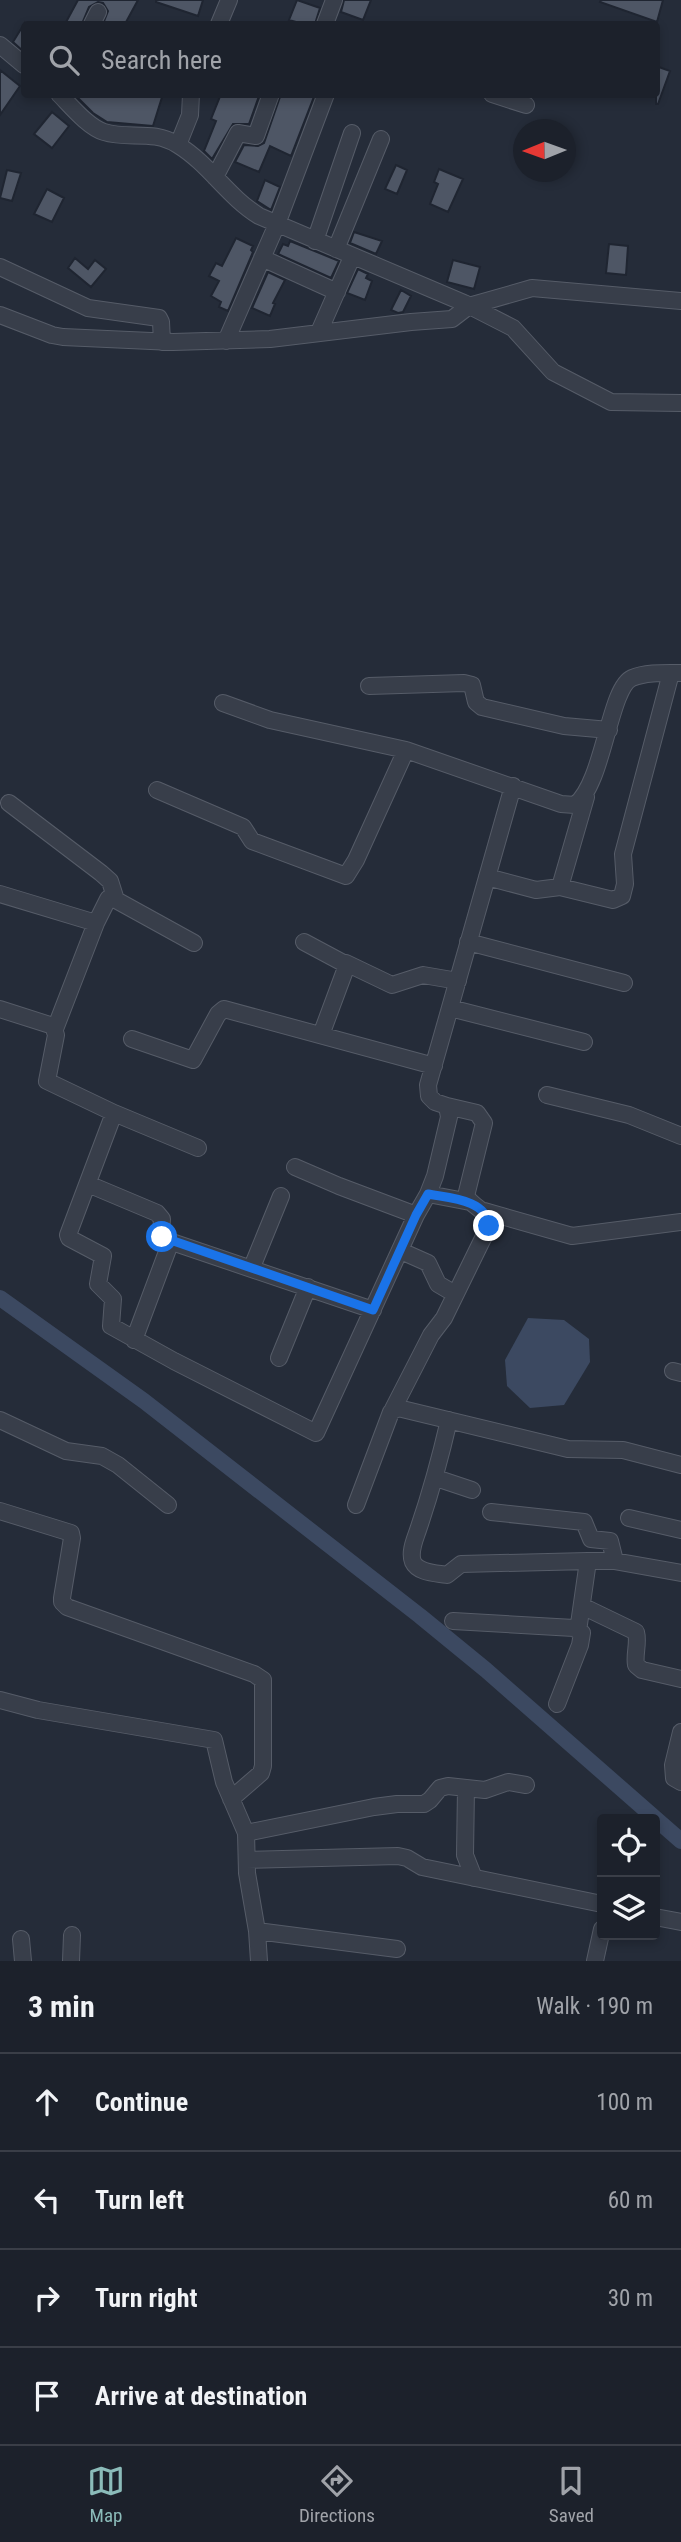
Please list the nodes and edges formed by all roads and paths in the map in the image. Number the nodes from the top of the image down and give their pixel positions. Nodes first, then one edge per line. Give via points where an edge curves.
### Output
1 (229, 0) edge
2 (334, 0) edge
3 (220, 21) edge
4 (332, 21) edge
5 (0, 45) edge
6 (21, 62) edge
7 (63, 98) edge
8 (191, 98) edge
9 (270, 98) edge
10 (324, 98) edge
11 (504, 98) edge
12 (526, 105) dead end
13 (352, 133) dead end
14 (381, 139) dead end
15 (178, 145) junction
16 (215, 177) junction
17 (277, 224) junction
18 (315, 240) junction
19 (336, 249) junction
20 (352, 257) junction
21 (262, 258) junction
22 (0, 267) edge
23 (337, 292) junction
24 (681, 301) edge
25 (469, 306) junction
26 (0, 315) edge
27 (319, 332) junction
28 (226, 341) junction
29 (162, 342) junction
30 (681, 403) edge
31 (676, 673) edge
32 (369, 686) dead end
33 (223, 703) dead end
34 (610, 730) junction
35 (406, 750) junction
36 (513, 786) junction
37 (157, 790) dead end
38 (586, 797) junction
39 (9, 803) dead end
40 (487, 877) junction
41 (560, 887) junction
42 (0, 894) edge
43 (116, 900) junction
44 (96, 923) junction
45 (304, 942) dead end
46 (468, 942) junction
47 (194, 943) dead end
48 (346, 963) junction
49 (458, 981) junction
50 (624, 983) dead end
51 (450, 1008) junction
52 (0, 1009) edge
53 (55, 1029) junction
54 (321, 1035) junction
55 (132, 1039) dead end
56 (584, 1042) dead end
57 (434, 1066) junction
58 (547, 1095) dead end
59 (447, 1106) junction
60 (114, 1113) junction
61 (681, 1136) edge
62 (198, 1148) dead end
63 (295, 1167) dead end
64 (88, 1184) junction
65 (428, 1194) junction
66 (281, 1196) dead end
67 (470, 1202) junction
68 (484, 1211) junction
69 (416, 1215) junction
70 (681, 1222) edge
71 (171, 1241) junction
72 (401, 1251) junction
73 (252, 1267) junction
74 (308, 1287) junction
75 (455, 1294) junction
76 (373, 1310) junction
77 (134, 1340) junction
78 (279, 1358) dead end
79 (393, 1409) junction
80 (0, 1420) edge
81 (449, 1420) junction
82 (681, 1465) edge
83 (436, 1478) junction
84 (472, 1490) dead end
85 (168, 1505) dead end
86 (356, 1505) dead end
87 (0, 1511) edge
88 (491, 1512) dead end
89 (629, 1518) dead end
90 (681, 1530) edge
91 (588, 1561) junction
92 (615, 1562) junction
93 (681, 1573) edge
94 (582, 1606) junction
95 (453, 1621) dead end
96 (578, 1631) junction
97 (681, 1679) edge
98 (0, 1700) edge
99 (557, 1704) dead end
100 (681, 1732) edge
101 (681, 1782) edge
102 (526, 1785) dead end
103 (466, 1788) junction
104 (231, 1799) junction
105 (246, 1833) junction
106 (247, 1860) junction
107 (474, 1878) junction
108 (597, 1903) edge
109 (660, 1918) edge
110 (681, 1922) edge
111 (257, 1931) junction
112 (72, 1935) dead end
113 (21, 1939) dead end
114 (600, 1940) edge
115 (397, 1949) dead end
116 (23, 1961) edge
117 (71, 1961) edge
118 (259, 1961) edge
119 (595, 1961) edge

1 - 3 street
2 - 4 street
5 - 6 street
7 - 15 street via 104,132 147,134
8 - 15 street via 190,115
9 - 16 street via 256,136 238,133
10 - 17 street
11 - 12 street
13 - 18 street
14 - 19 street
15 - 16 street
16 - 17 street via 249,209
17 - 18 street
17 - 21 street
18 - 19 street
19 - 20 street
20 - 23 street
20 - 25 street
21 - 23 street
21 - 28 street
22 - 29 street via 78,304 159,318
23 - 27 street
24 - 25 street via 532,288
25 - 27 street via 452,319
25 - 30 street via 513,328 554,372 611,402
26 - 29 street via 52,335
27 - 28 street
28 - 29 street
31 - 34 street via 629,679 620,690
31 - 41 street via 624,854 622,896 613,900
32 - 34 street via 464,683 472,685 482,707 564,726
33 - 35 street via 270,720
34 - 38 street
35 - 36 street
35 - 37 street via 346,876 253,841 243,827
36 - 38 street via 561,804 575,805
36 - 40 street
38 - 41 street
39 - 43 street via 102,873
40 - 41 street via 536,890
40 - 46 street
42 - 44 street
43 - 44 street via 108,899
43 - 47 street
44 - 53 street
45 - 48 street
46 - 49 street
46 - 50 street
48 - 49 street via 392,985 423,975
48 - 54 street
49 - 51 street
51 - 56 street
51 - 57 street
52 - 53 street
53 - 60 street via 47,1081
54 - 55 street via 224,1009 193,1060
54 - 57 street
57 - 59 street via 429,1096
58 - 61 street via 629,1115
59 - 65 street via 449,1117
59 - 67 street via 477,1113 484,1124 467,1187
60 - 62 street
60 - 64 street
63 - 69 street
64 - 71 street via 157,1213 162,1219 162,1237
64 - 77 street via 68,1235 103,1256 98,1284 113,1299 111,1326
65 - 67 street
65 - 69 street
66 - 73 street
67 - 68 street
68 - 70 street via 572,1236
68 - 75 street via 489,1226
69 - 72 street
71 - 73 street
71 - 77 street
72 - 75 street via 428,1263 438,1284
72 - 76 street
73 - 74 street
74 - 76 street
74 - 78 street
75 - 79 street
76 - 77 street via 316,1433
79 - 81 street
79 - 86 street
80 - 85 street via 66,1451 110,1460
81 - 82 street via 568,1449 605,1447
81 - 83 street
83 - 84 street
83 - 91 street via 413,1544 414,1564 420,1570 447,1575 461,1564
87 - 104 street via 71,1533 62,1598 66,1607 263,1680 264,1766
88 - 92 street via 584,1522 591,1539 610,1541
89 - 90 street
91 - 92 street
91 - 94 street
92 - 93 street
94 - 96 street
94 - 97 street via 636,1632 634,1657 642,1670
95 - 96 street
96 - 99 street via 582,1633 580,1645
98 - 104 street via 209,1738 216,1744
100 - 101 street via 673,1765 674,1778
102 - 103 street via 508,1782 485,1790
103 - 105 street via 440,1787 424,1804 374,1807
103 - 107 street via 465,1854
104 - 105 street
105 - 106 street
106 - 107 street via 398,1856 422,1867
106 - 111 street
107 - 108 street
109 - 110 street
111 - 115 street
111 - 118 street
112 - 117 street
113 - 116 street
114 - 119 street

